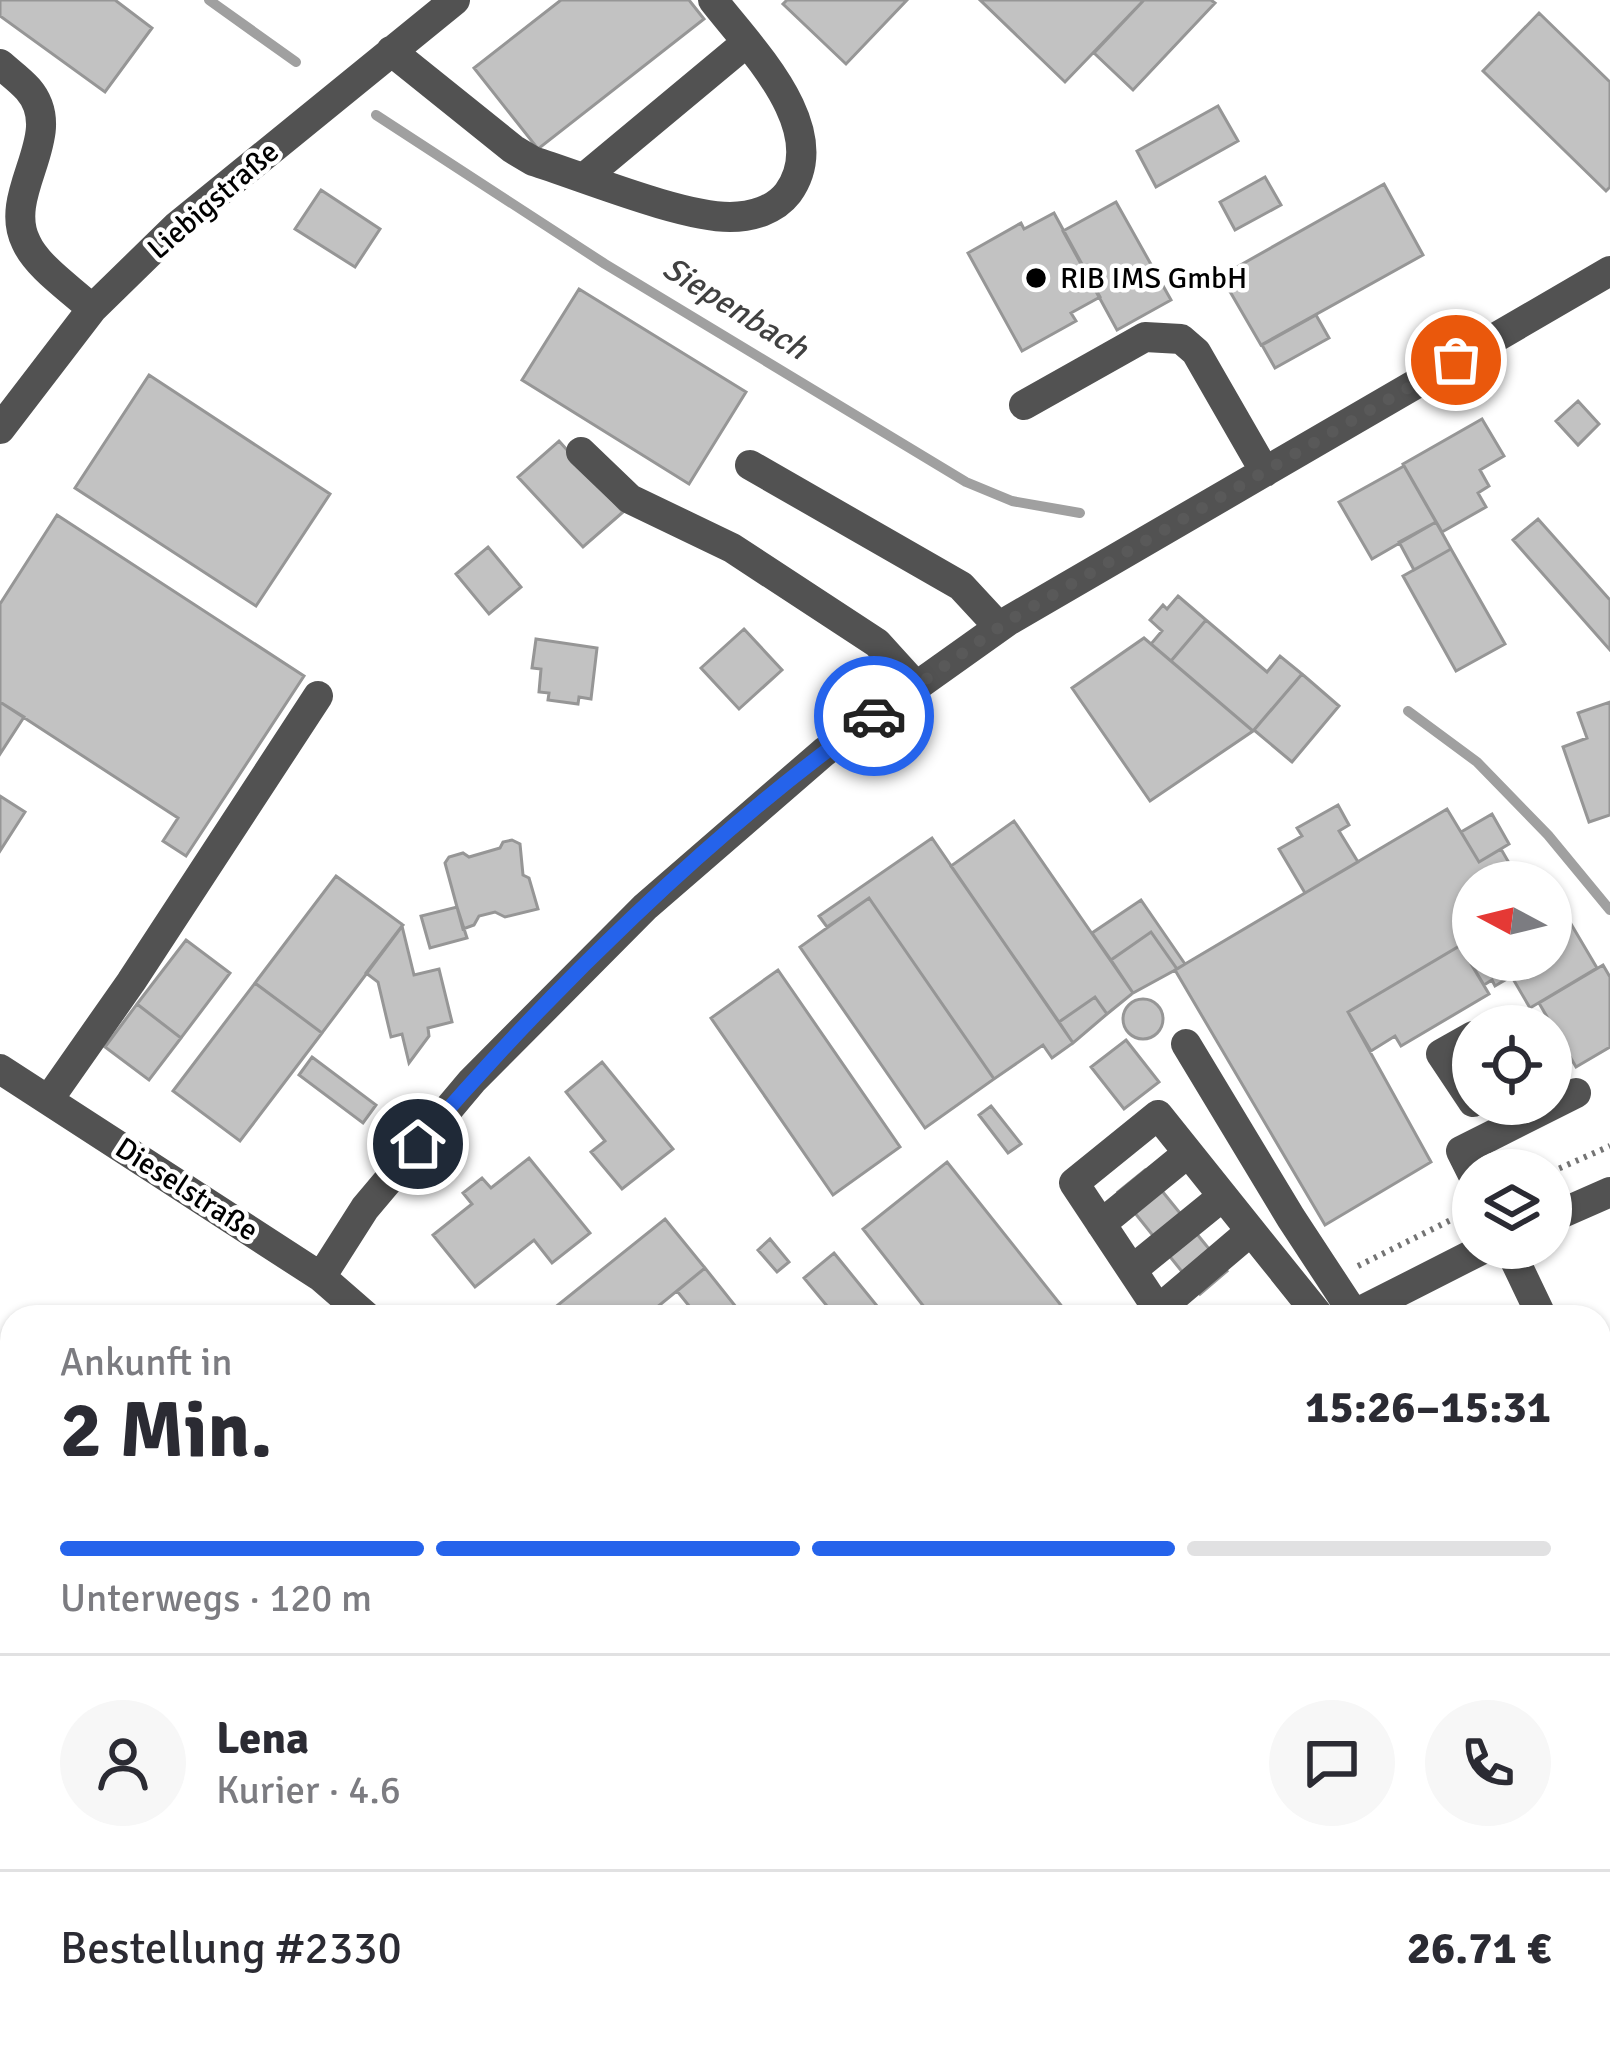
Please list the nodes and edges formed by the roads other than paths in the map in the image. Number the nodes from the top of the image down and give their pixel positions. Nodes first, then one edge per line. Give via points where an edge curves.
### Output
1 (455, 0) edge
2 (713, 0) edge
3 (746, 43) junction
4 (391, 51) junction
5 (0, 64) edge
6 (584, 177) junction
7 (1610, 271) edge
8 (92, 309) junction
9 (1024, 405) dead end
10 (0, 429) edge
11 (580, 452) dead end
12 (750, 465) dead end
13 (1265, 472) junction
14 (999, 627) junction
15 (916, 686) junction
16 (318, 696) dead end
17 (1186, 1044) dead end
18 (1452, 1048) edge
19 (1452, 1071) edge
20 (4, 1080) edge
21 (1576, 1093) dead end
22 (49, 1099) junction
23 (1487, 1125) edge
24 (1494, 1135) junction
25 (1465, 1149) edge
26 (1188, 1153) junction
27 (1610, 1192) edge
28 (1223, 1196) junction
29 (1572, 1209) edge
30 (1101, 1224) junction
31 (1251, 1232) junction
32 (1452, 1265) edge
33 (1519, 1269) edge
34 (1132, 1270) junction
35 (321, 1277) junction
36 (353, 1305) edge
37 (1155, 1305) edge
38 (1171, 1305) edge
39 (1310, 1305) edge
40 (1345, 1305) edge
41 (1373, 1305) edge
42 (1536, 1305) edge

1 - 4 street, Liebigstraße
2 - 3 street
3 - 6 street
3 - 6 street via 800,130 799,177 780,203 729,218
4 - 6 street via 513,149
4 - 8 street, Liebigstraße via 176,227
5 - 8 street via 31,91 41,115 23,189 27,247
7 - 13 street
8 - 10 street, Liebigstraße
9 - 13 street via 1144,337 1181,339
11 - 15 street via 630,499 732,548 878,643
12 - 14 street via 961,586
13 - 14 street
14 - 15 street
15 - 35 street via 824,752 629,922 472,1081 365,1208
16 - 22 street
17 - 40 street
18 - 19 street via 1441,1054
20 - 22 street, Dieselstraße
21 - 24 street
22 - 35 street, Dieselstraße
23 - 24 street
24 - 25 street
26 - 28 street
26 - 30 street
26 - 30 street via 1158,1115 1107,1156 1074,1183
27 - 29 street
28 - 31 street
28 - 34 street
30 - 34 street
31 - 38 street
31 - 39 street
32 - 41 street
33 - 42 street
34 - 37 street
35 - 36 street, Dieselstraße

